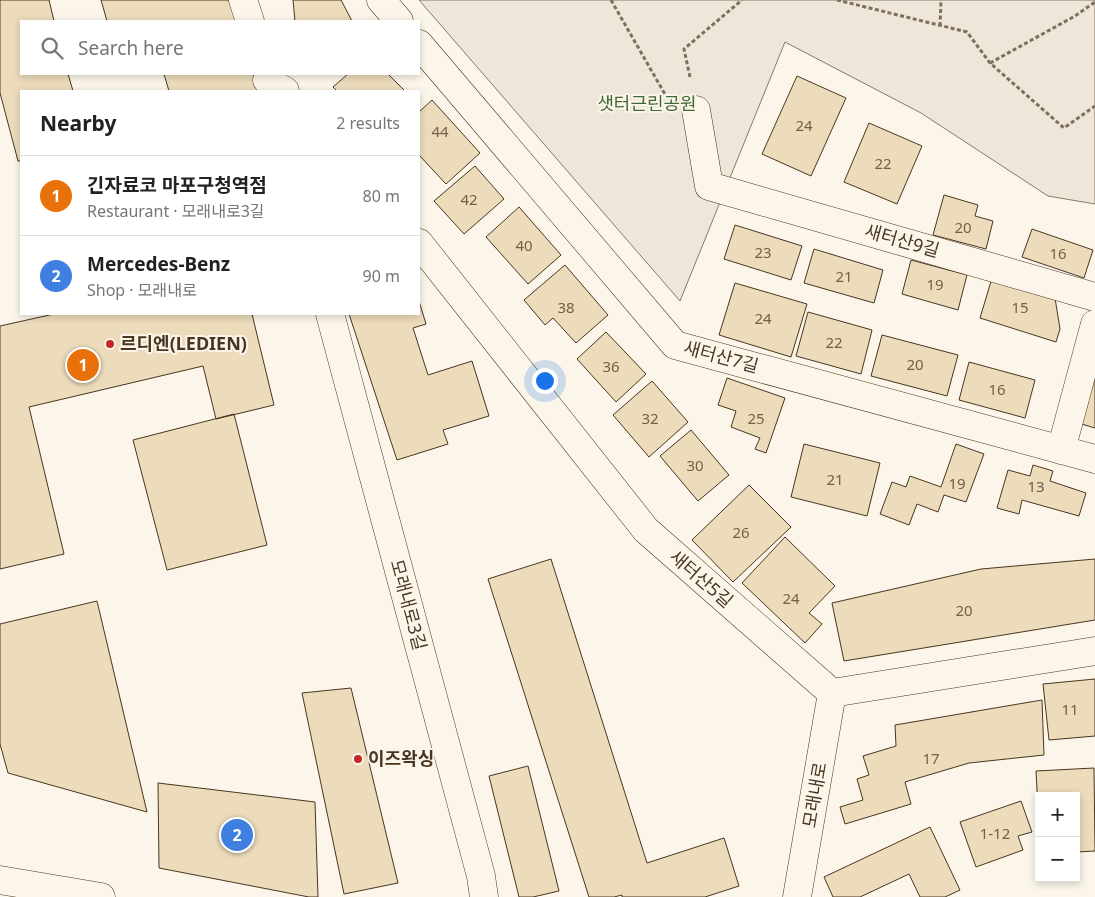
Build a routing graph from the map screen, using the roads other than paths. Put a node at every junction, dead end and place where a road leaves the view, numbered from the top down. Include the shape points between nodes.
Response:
1 (243, 0) edge
2 (381, 0) edge
3 (250, 20) edge
4 (398, 20) edge
5 (420, 45) edge
6 (696, 110) road end
7 (420, 244) edge
8 (1095, 297) edge
9 (330, 315) edge
10 (1095, 324) edge
11 (1061, 450) junction
12 (1095, 459) edge
13 (1095, 651) edge
14 (832, 693) junction
15 (0, 880) edge
16 (101, 897) edge
17 (484, 897) edge
18 (798, 897) edge

1 - 3 street
2 - 4 street
5 - 11 street, 새터산7길 via 675,345
6 - 8 street, 새터산9길 via 709,186
7 - 14 street, 새터산5길 via 646,530
9 - 17 street, 모래내로3길
10 - 11 street
11 - 12 street, 새터산7길
13 - 14 street
14 - 18 street, 모래내로
15 - 16 street

